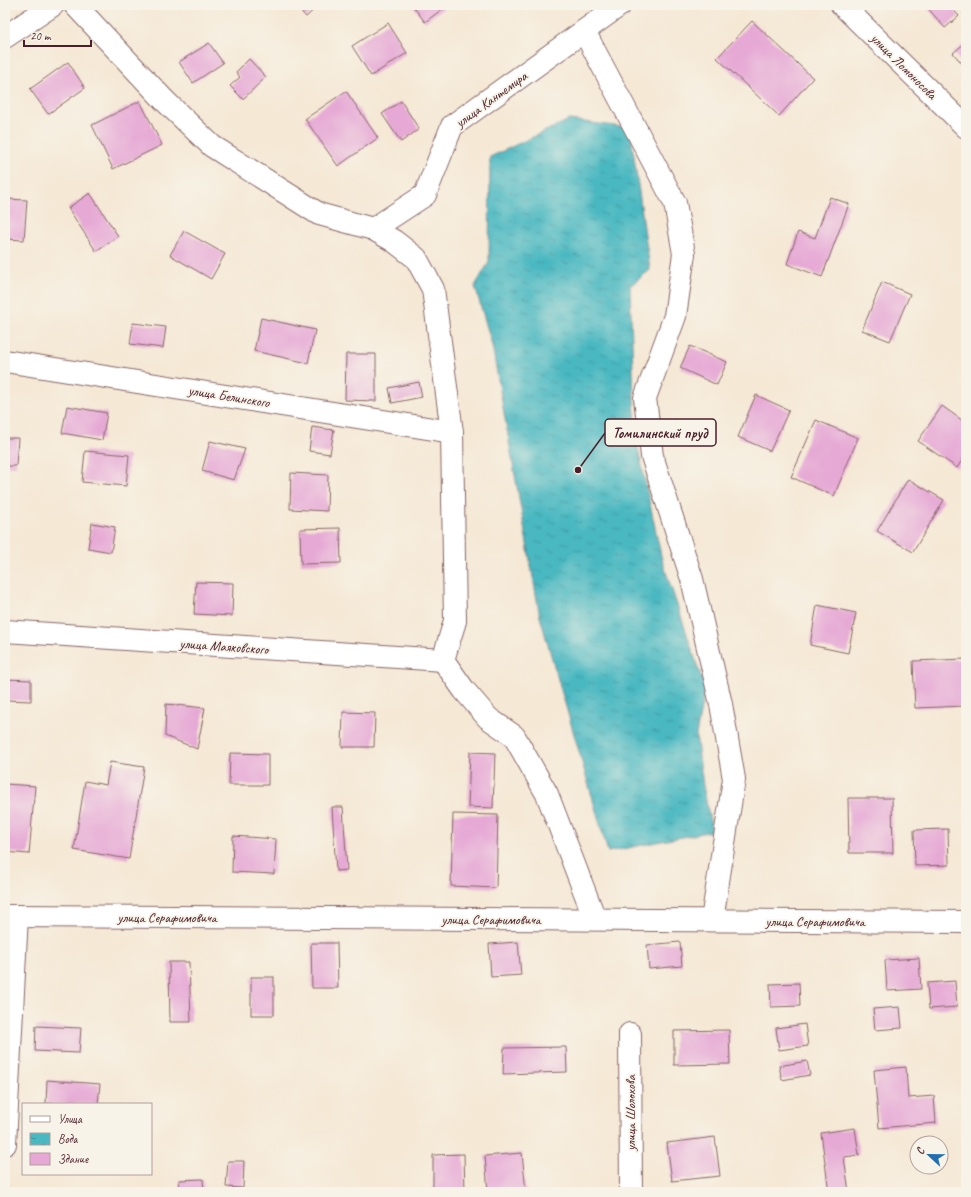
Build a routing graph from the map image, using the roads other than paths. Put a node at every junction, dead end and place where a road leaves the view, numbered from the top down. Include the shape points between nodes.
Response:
1 (53, 5) edge
2 (75, 5) edge
3 (620, 5) edge
4 (842, 5) edge
5 (584, 31) junction
6 (5, 37) edge
7 (966, 128) edge
8 (373, 229) junction
9 (5, 361) edge
10 (452, 432) junction
11 (5, 632) edge
12 (443, 660) junction
13 (11, 916) edge
14 (595, 919) junction
15 (712, 920) junction
16 (966, 922) edge
17 (630, 1034) dead end
18 (5, 1144) edge
19 (631, 1192) edge

1 - 6 street
2 - 8 street via 165,101 212,146 319,214
3 - 5 street, улица Кантемира
4 - 7 street, улица Ломоносова
5 - 8 street, улица Кантемира via 452,126 425,194
5 - 15 street via 676,203 684,254 674,316 644,398 652,456 692,579 722,704 734,779
8 - 10 street via 416,258 434,289
9 - 10 street, улица Белинского
10 - 12 street via 455,621
11 - 12 street, улица Маяковского
12 - 14 street via 488,718 514,736 547,794
13 - 14 street, улица Серафимовича
13 - 18 street, улица Серафимовича
14 - 15 street, улица Серафимовича
15 - 16 street, улица Серафимовича
17 - 19 street, улица Шолохова

